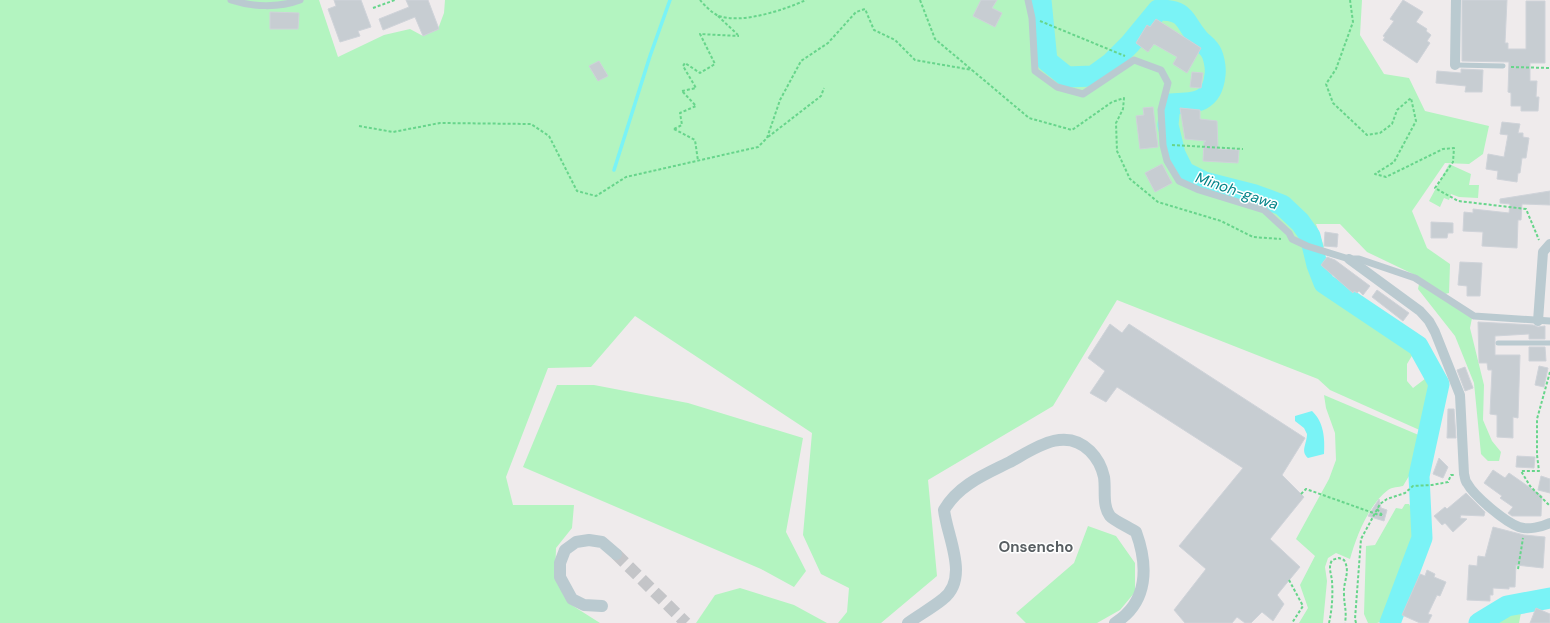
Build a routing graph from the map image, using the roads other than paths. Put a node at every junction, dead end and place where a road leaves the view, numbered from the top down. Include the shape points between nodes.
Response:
1 (231, 0) edge
2 (300, 0) edge
3 (1028, 0) edge
4 (1456, 0) edge
5 (1455, 65) joint
6 (1503, 66) road end
7 (1547, 248) edge
8 (1349, 259) junction
9 (1538, 321) junction
10 (1550, 321) edge
11 (1498, 343) dead end
12 (1550, 343) edge
13 (1550, 523) edge
14 (616, 554) tunnel mouth
15 (602, 606) dead end
16 (908, 623) edge
17 (1115, 623) edge

1 - 2 street via 264,4 269,7
3 - 8 street via 1032,18 1035,71 1057,87 1083,94 1134,60 1161,70 1168,83 1161,110 1163,145 1167,161 1179,180 1199,190 1264,210 1289,233 1292,239
4 - 5 street
5 - 6 lane
7 - 9 street
8 - 9 street via 1359,259 1415,278 1474,316
8 - 13 street via 1420,311 1435,332 1460,395 1464,474 1467,483 1485,502 1520,527 1536,527
9 - 10 street
11 - 12 lane
14 - 15 street via 602,542 576,542 565,550 560,563 560,577 572,599 584,605
16 - 17 street via 945,598 954,586 957,570 944,510 950,500 969,484 1057,439 1070,439 1084,445 1096,457 1104,476 1106,506 1111,517 1136,532 1142,550 1144,571 1141,593 1132,608

